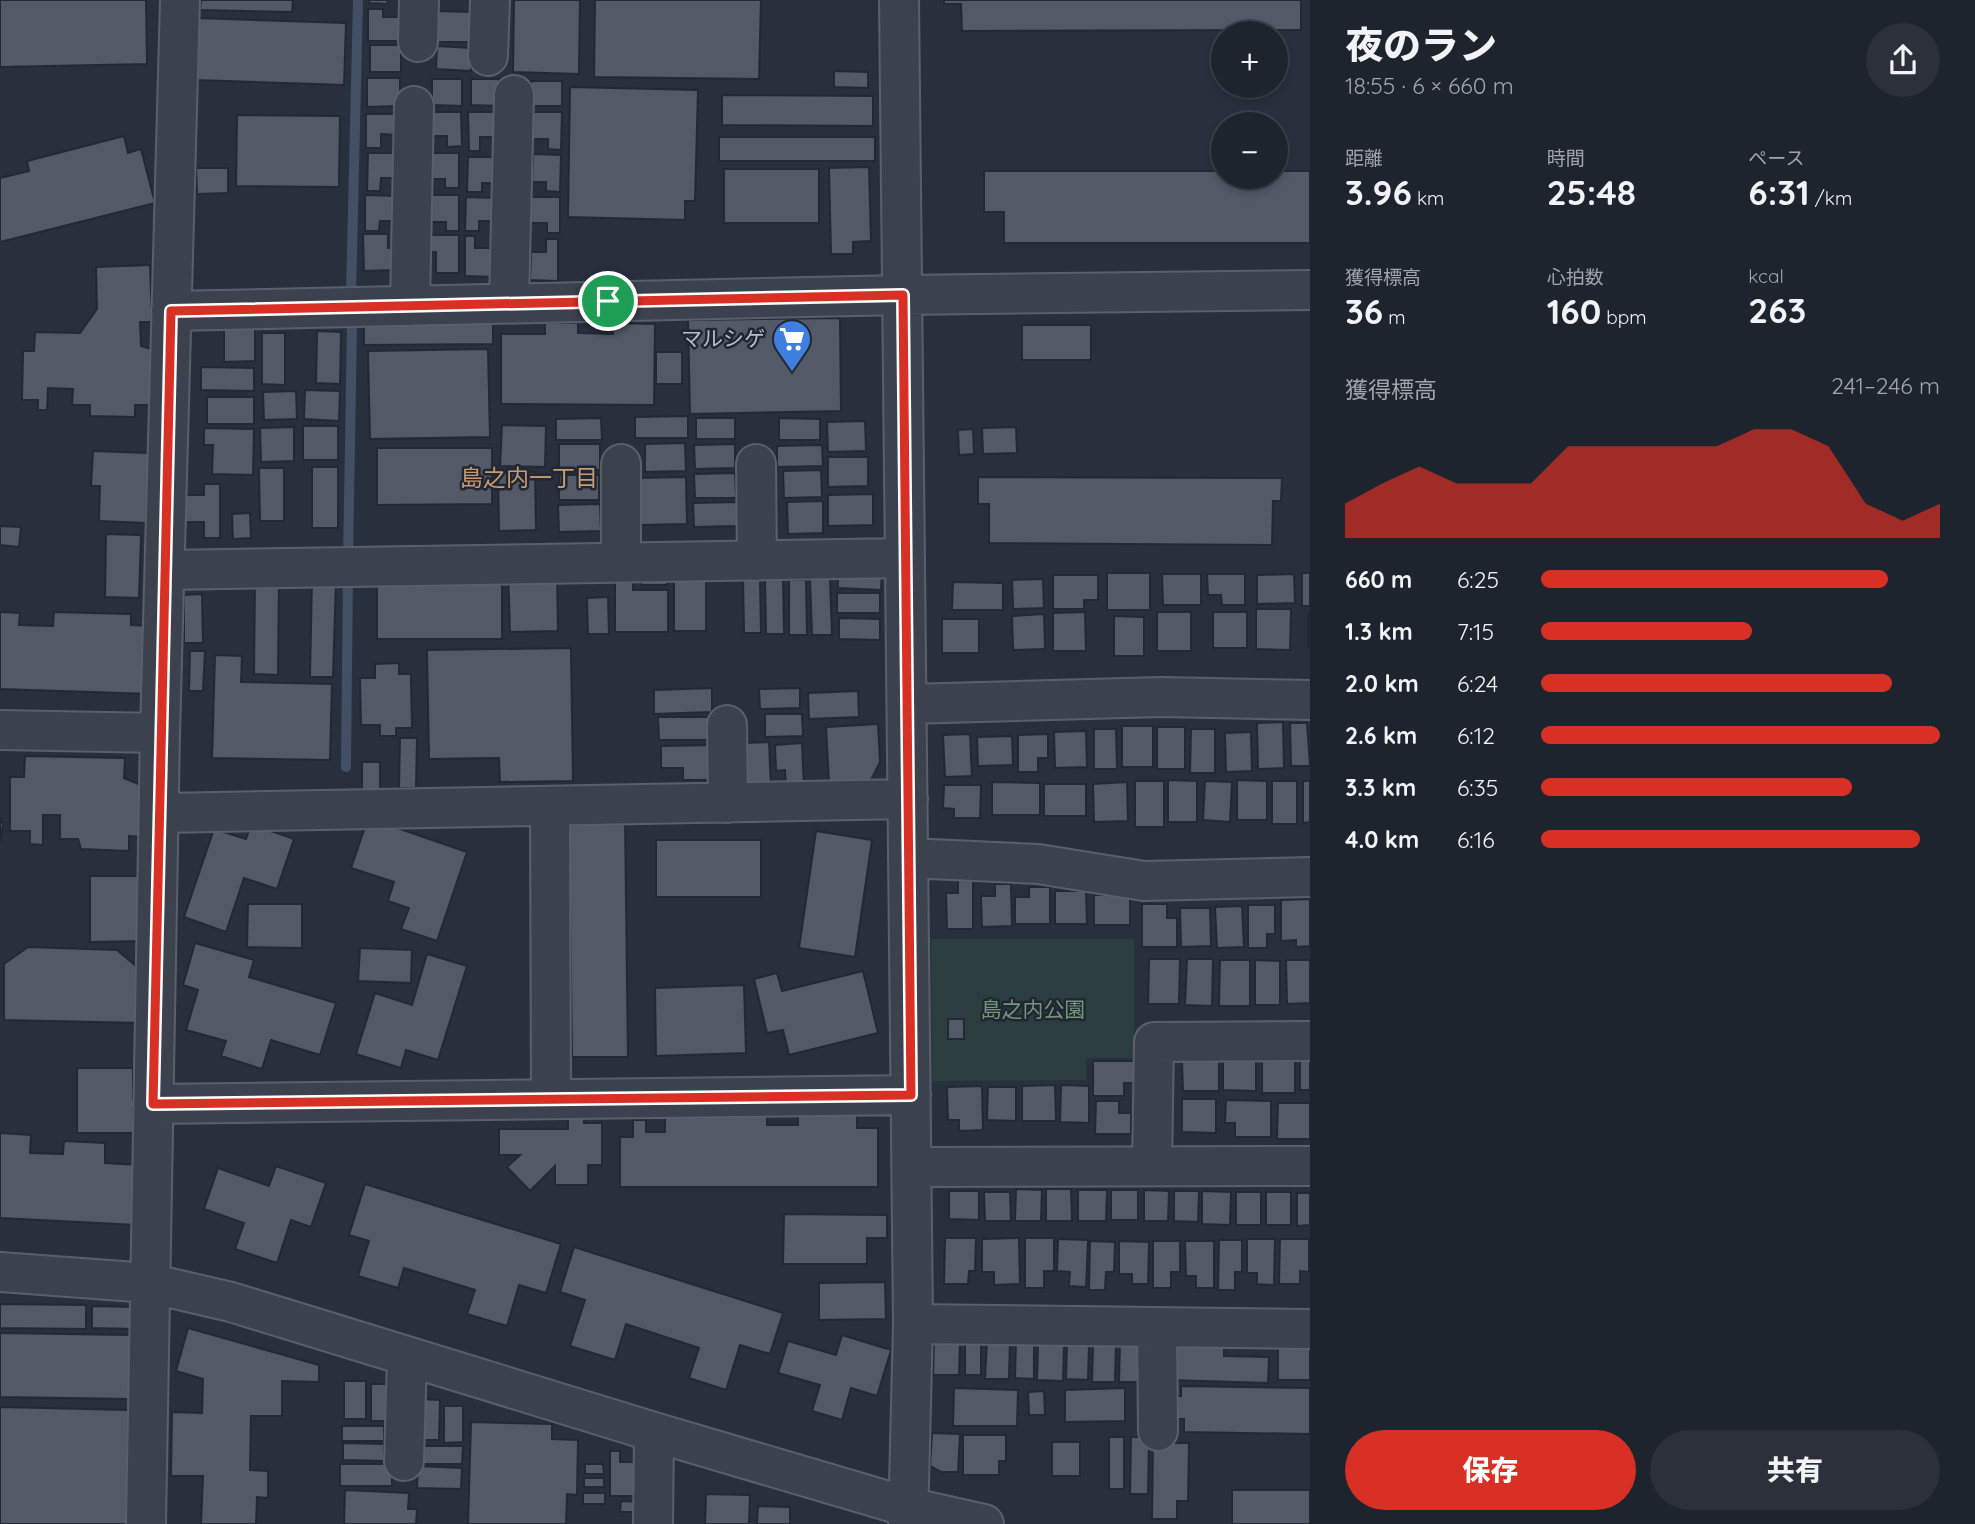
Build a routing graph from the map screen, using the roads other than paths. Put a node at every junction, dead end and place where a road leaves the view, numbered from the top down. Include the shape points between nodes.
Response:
1 (180, 0) edge
2 (419, 0) edge
3 (490, 0) edge
4 (899, 0) edge
5 (418, 42) dead end
6 (488, 56) dead end
7 (514, 95) dead end
8 (414, 106) dead end
9 (1310, 290) edge
10 (903, 295) junction
11 (509, 303) junction
12 (410, 306) junction
13 (171, 311) junction
14 (621, 464) dead end
15 (756, 464) dead end
16 (905, 558) junction
17 (757, 561) junction
18 (621, 563) junction
19 (165, 570) junction
20 (1310, 700) edge
21 (907, 705) junction
22 (727, 725) dead end
23 (0, 730) edge
24 (160, 733) junction
25 (908, 799) junction
26 (728, 803) junction
27 (550, 806) junction
28 (160, 813) junction
29 (908, 858) junction
30 (1310, 877) edge
31 (1310, 1041) edge
32 (911, 1095) junction
33 (551, 1099) junction
34 (153, 1104) junction
35 (1152, 1166) junction
36 (1310, 1166) edge
37 (912, 1167) junction
38 (0, 1272) edge
39 (149, 1283) junction
40 (913, 1324) junction
41 (1157, 1327) junction
42 (1310, 1329) edge
43 (407, 1356) junction
44 (1158, 1431) dead end
45 (654, 1432) junction
46 (404, 1461) dead end
47 (908, 1515) edge
48 (146, 1524) edge
49 (653, 1524) edge
50 (984, 1524) edge

1 - 13 street
2 - 5 street
3 - 6 street
4 - 10 street
7 - 11 street
8 - 12 street
9 - 10 street
10 - 11 street
10 - 16 street
11 - 12 street
12 - 13 street
13 - 19 street
14 - 18 street
15 - 17 street
16 - 17 street
16 - 21 street
17 - 18 street
18 - 19 street
19 - 24 street
20 - 21 street via 1161,697
21 - 25 street
22 - 26 street
23 - 24 street
24 - 28 street
25 - 26 street
25 - 29 street
26 - 27 street
27 - 28 street
27 - 33 street
28 - 34 street
29 - 30 street via 1038,864 1144,881
29 - 32 street
31 - 35 street via 1154,1042
32 - 33 street
32 - 37 street
33 - 34 street
34 - 39 street
35 - 36 street
35 - 37 street
37 - 40 street
38 - 39 street
39 - 43 street via 231,1302
39 - 48 street
40 - 41 street
40 - 47 street
41 - 42 street
41 - 44 street
43 - 45 street
43 - 46 street
45 - 47 street
45 - 49 street
47 - 50 street

